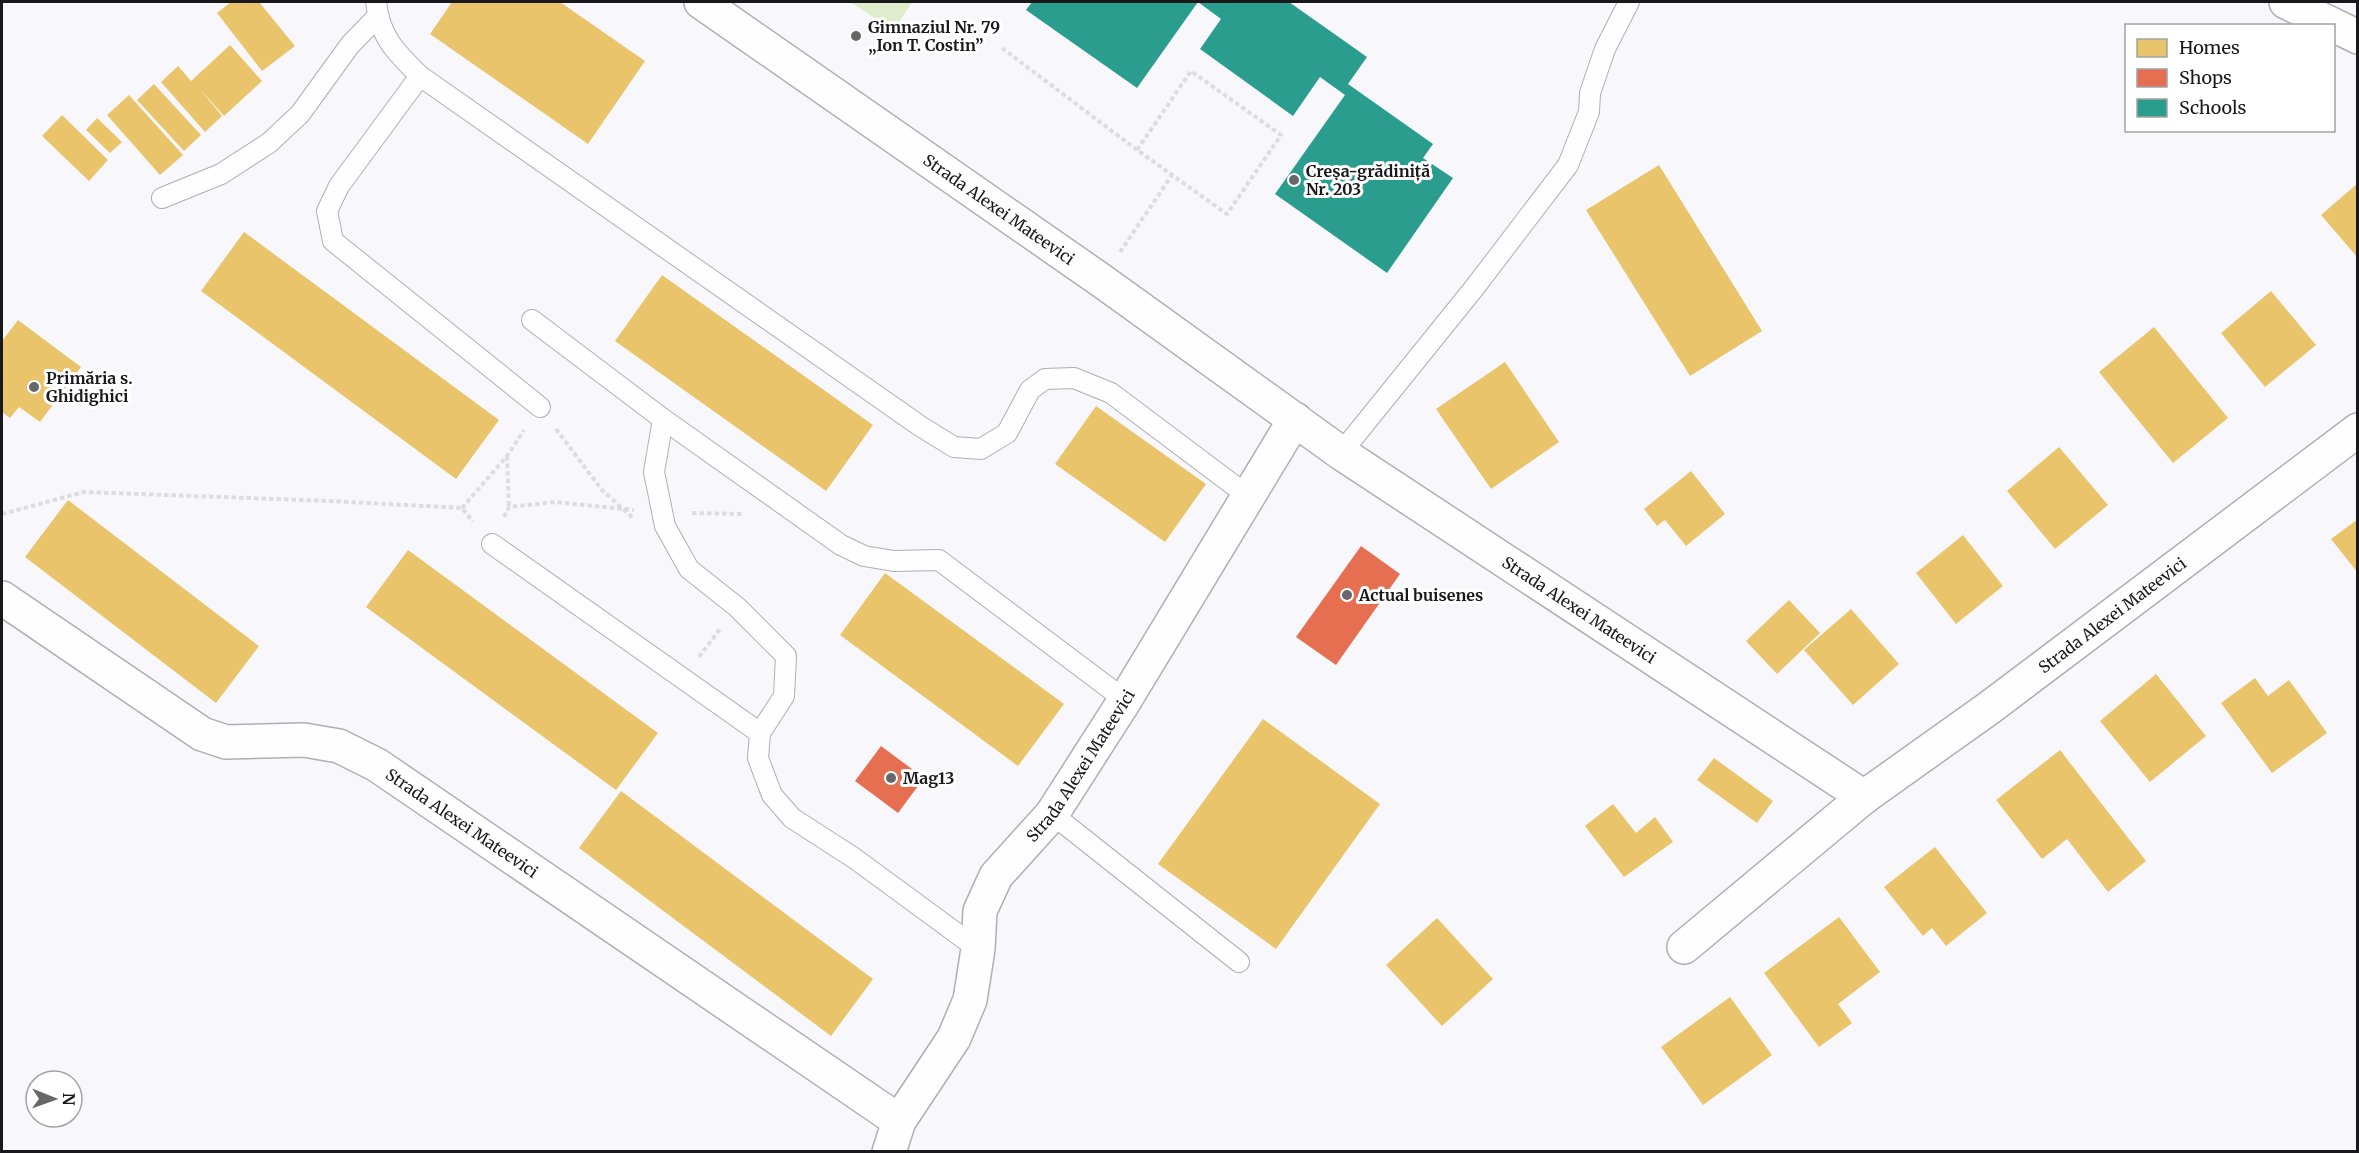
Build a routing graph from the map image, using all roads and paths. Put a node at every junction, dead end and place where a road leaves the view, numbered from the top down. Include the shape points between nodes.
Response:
1 (701, 2) edge
2 (1629, 2) edge
3 (2291, 2) edge
4 (377, 9) edge
5 (2333, 24) edge
6 (2335, 25) edge
7 (2358, 37) edge
8 (1002, 48) dead end
9 (420, 76) junction
10 (1137, 150) junction
11 (1172, 175) junction
12 (162, 198) dead end
13 (1102, 281) junction
14 (532, 320) dead end
15 (540, 407) junction
16 (663, 419) junction
17 (1295, 419) junction
18 (2358, 430) edge
19 (1341, 453) junction
20 (507, 456) junction
21 (1248, 496) junction
22 (509, 507) dead end
23 (462, 508) junction
24 (2, 514) edge
25 (639, 524) dead end
26 (492, 544) joint
27 (2, 598) edge
28 (737, 607) junction
29 (683, 678) junction
30 (1125, 700) junction
31 (760, 733) junction
32 (1864, 797) junction
33 (1052, 814) junction
34 (1684, 947) dead end
35 (978, 949) junction
36 (1239, 962) dead end
37 (899, 1121) junction
38 (889, 1152) edge

1 - 13 street, Strada Alexei Mateevici
2 - 19 lane via 1605,49 1590,93 1589,112 1568,165
3 - 5 street
4 - 9 lane via 390,45
4 - 12 lane via 300,114 269,143 221,174
6 - 7 street
8 - 10 path
9 - 15 lane via 339,186 327,211 333,241
9 - 21 lane via 954,447 981,449 1007,433 1030,390 1045,379 1074,378 1111,393
10 - 11 path
10 - 11 path via 1191,71 1281,135 1227,214
11 - 13 path
13 - 17 street, Strada Alexei Mateevici
14 - 16 lane
15 - 20 path
15 - 25 path via 602,490
16 - 28 lane via 654,472 664,526 689,569
16 - 30 lane via 841,545 864,556 894,561 939,560
17 - 19 street, Strada Alexei Mateevici
17 - 21 street, Strada Alexei Mateevici
18 - 32 street, Strada Alexei Mateevici via 1989,708
19 - 32 street, Strada Alexei Mateevici
20 - 22 path
20 - 23 path
21 - 30 street, Strada Alexei Mateevici
23 - 24 path via 84,492
23 - 26 path
26 - 29 lane
27 - 37 street, Strada Alexei Mateevici via 202,734 226,742 304,740 339,746 377,765
28 - 29 path
28 - 31 lane via 786,656 784,696
29 - 31 lane
30 - 33 street, Strada Alexei Mateevici
31 - 35 lane via 758,758 772,795 792,818
32 - 34 street, Strada Alexei Mateevici
33 - 35 street, Strada Alexei Mateevici via 996,876 980,911
33 - 36 lane
35 - 37 street, Strada Alexei Mateevici via 970,1000 954,1038
37 - 38 street, Strada Alexei Mateevici

